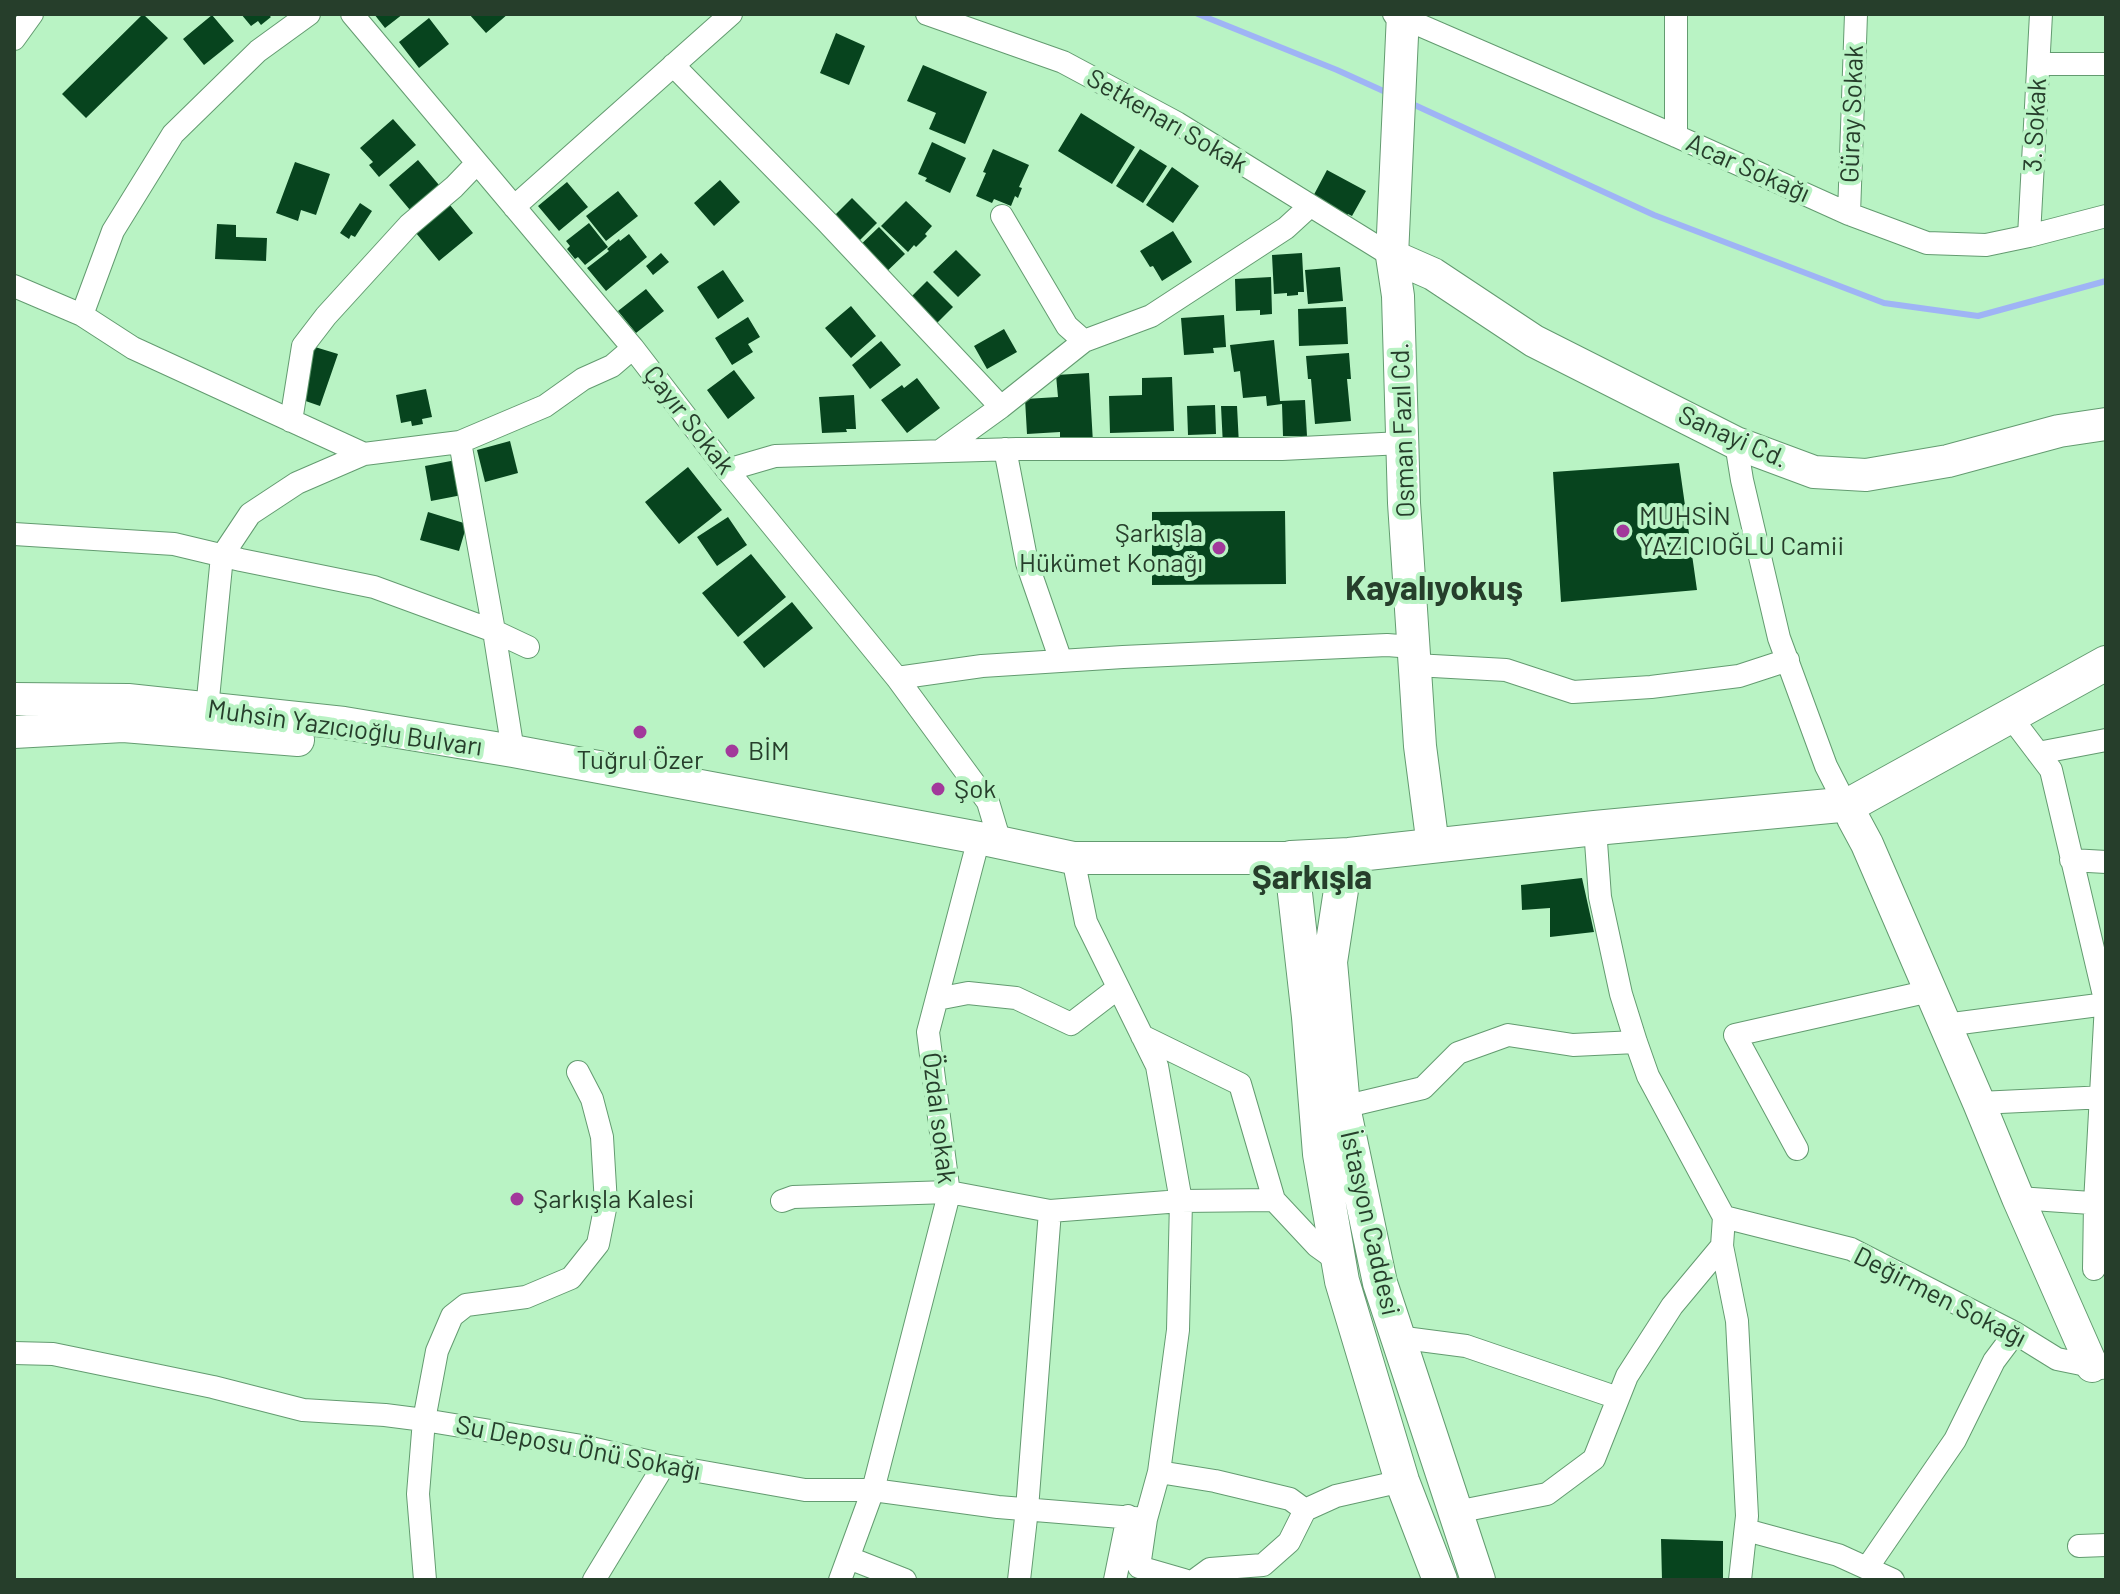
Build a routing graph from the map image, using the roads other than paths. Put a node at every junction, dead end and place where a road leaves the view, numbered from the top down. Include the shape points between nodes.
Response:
1 (32, 14) edge
2 (309, 14) edge
3 (352, 14) edge
4 (731, 14) edge
5 (927, 14) edge
6 (1676, 14) edge
7 (1856, 14) edge
8 (2041, 14) edge
9 (1400, 20) edge
10 (14, 39) edge
11 (2039, 64) junction
12 (2106, 64) edge
13 (673, 65) junction
14 (1676, 136) junction
15 (477, 163) junction
16 (1310, 206) junction
17 (514, 207) junction
18 (1849, 214) junction
19 (1002, 216) dead end
20 (2106, 216) edge
21 (2029, 236) junction
22 (1392, 256) junction
23 (14, 286) edge
24 (82, 315) junction
25 (1084, 341) junction
26 (633, 348) junction
27 (1001, 407) junction
28 (291, 421) junction
29 (2106, 424) edge
30 (460, 442) junction
31 (1402, 443) junction
32 (1736, 443) junction
33 (1005, 449) junction
34 (940, 451) junction
35 (364, 454) junction
36 (727, 470) junction
37 (14, 534) edge
38 (222, 556) junction
39 (494, 631) junction
40 (528, 647) dead end
41 (1414, 656) junction
42 (1788, 660) junction
43 (1061, 661) junction
44 (2106, 663) edge
45 (897, 678) junction
46 (14, 699) edge
47 (207, 709) junction
48 (2010, 716) junction
49 (14, 732) edge
50 (2106, 740) edge
51 (513, 751) junction
52 (2038, 753) junction
53 (1849, 811) junction
54 (1595, 828) junction
55 (990, 840) junction
56 (1433, 846) junction
57 (1349, 855) junction
58 (1073, 858) junction
59 (1291, 858) junction
60 (2071, 860) junction
61 (2106, 862) edge
62 (1118, 988) junction
63 (1930, 991) junction
64 (937, 999) junction
65 (2106, 1004) edge
66 (1945, 1025) junction
67 (1142, 1036) junction
68 (1636, 1042) junction
69 (578, 1072) dead end
70 (2103, 1097) edge
71 (1979, 1103) junction
72 (1343, 1107) junction
73 (1797, 1149) dead end
74 (949, 1192) junction
75 (2018, 1198) junction
76 (1274, 1200) junction
77 (782, 1201) dead end
78 (1181, 1201) junction
79 (2101, 1203) edge
80 (1050, 1211) junction
81 (1724, 1217) junction
82 (1722, 1246) junction
83 (1338, 1261) junction
84 (2094, 1269) dead end
85 (2015, 1333) junction
86 (1397, 1337) junction
87 (14, 1353) edge
88 (2101, 1373) edge
89 (1618, 1398) junction
90 (424, 1420) junction
91 (664, 1465) junction
92 (1159, 1472) junction
93 (1402, 1481) junction
94 (873, 1490) junction
95 (1027, 1509) junction
96 (1305, 1510) junction
97 (1456, 1512) junction
98 (1137, 1518) junction
99 (1746, 1530) junction
100 (2106, 1545) edge
101 (2079, 1546) dead end
102 (849, 1558) junction
103 (1867, 1568) junction
104 (425, 1580) edge
105 (594, 1580) edge
106 (840, 1580) edge
107 (905, 1580) edge
108 (1019, 1580) edge
109 (1115, 1580) edge
110 (1184, 1580) edge
111 (1195, 1580) edge
112 (1440, 1580) edge
113 (1478, 1580) edge
114 (1740, 1580) edge
115 (1893, 1580) edge

1 - 10 street
2 - 24 street via 258,51 173,134 113,231
3 - 15 street, Çayır Sokak
4 - 13 street
5 - 16 street, Setkenarı Sokak via 1063,62 1177,123
6 - 14 street
7 - 18 street, Güray Sokak
8 - 11 street, 3. Sokak
9 - 14 street, Acar Sokağı
9 - 22 street, Osman Fazıl Cd.
11 - 12 street
11 - 21 street, 3. Sokak
13 - 17 street
13 - 27 street
14 - 18 street, Acar Sokağı
15 - 17 street, Çayır Sokak
15 - 28 street via 409,225 303,346
16 - 22 street, Setkenarı Sokak
16 - 25 street via 1286,228 1151,316
17 - 26 street, Çayır Sokak
18 - 21 street, Acar Sokağı via 1927,243 1986,245
19 - 25 street via 1067,326
20 - 21 street, Acar Sokağı
22 - 31 street, Osman Fazıl Cd.
22 - 32 street, Sanayi Cd. via 1433,274 1534,341
23 - 24 street
24 - 28 street via 133,348
25 - 27 street
26 - 30 street via 545,406
26 - 36 street, Çayır Sokak
27 - 34 street
28 - 35 street
29 - 32 street, Sanayi Cd. via 1866,475 1814,472
30 - 35 street
30 - 39 street
31 - 33 street via 1282,449
31 - 41 street, Osman Fazıl Cd.
32 - 42 street
33 - 34 street
33 - 43 street via 1027,563
34 - 36 street via 775,456
35 - 38 street via 297,483 250,514
36 - 45 street, Çayır Sokak
37 - 38 street via 174,544
38 - 39 street via 374,587
38 - 47 street
39 - 40 street
39 - 51 street
41 - 42 street via 1506,670 1573,692 1739,676
41 - 43 street via 1387,645
41 - 56 street, Osman Fazıl Cd.
42 - 53 street via 1826,766
43 - 45 street
44 - 48 main road
45 - 55 street, Çayır Sokak via 988,802
46 - 47 street, Muhsin Yazıcıoğlu Bulvarı via 128,700
47 - 51 street, Muhsin Yazıcıoğlu Bulvarı via 344,723
48 - 52 street
48 - 53 main road via 1851,804
49 - 51 street, Muhsin Yazıcıoğlu Bulvarı via 123,726 371,746
50 - 52 street
51 - 55 street
52 - 60 street via 2051,770
53 - 54 main road
53 - 63 street
54 - 56 main road
54 - 68 street via 1600,897
55 - 58 street
55 - 64 street, Özdal sokak
56 - 57 main road
57 - 59 main road
57 - 72 main road, İstasyon Caddesi via 1330,962
58 - 59 street
58 - 62 street via 1086,922
59 - 83 main road, İstasyon Caddesi via 1320,1154
60 - 61 street
60 - 65 street
62 - 64 street via 1071,1024 1016,998 968,993
62 - 67 street
63 - 66 street
63 - 73 street via 1735,1035
64 - 74 street, Özdal sokak via 928,1032
65 - 66 street
65 - 70 street
66 - 71 street
67 - 76 street via 1240,1084
67 - 78 street via 1157,1066
68 - 72 street via 1573,1045 1508,1035 1458,1053 1423,1088
68 - 81 street via 1648,1076
69 - 90 street via 602,1137 606,1204 598,1244 571,1278 526,1297 466,1305 452,1316 437,1351
70 - 71 street
70 - 79 street
71 - 75 street
72 - 86 main road, İstasyon Caddesi via 1380,1283
74 - 77 street
74 - 80 street
74 - 94 street, Özdal sokak
75 - 79 street
75 - 88 street
76 - 78 street
76 - 83 street
78 - 80 street
78 - 92 street via 1178,1330
79 - 84 street
80 - 95 street
81 - 82 street
81 - 85 street, Değirmen Sokağı via 1851,1249
82 - 89 street via 1672,1306
82 - 99 street via 1737,1321
83 - 93 main road, İstasyon Caddesi
85 - 88 street, Değirmen Sokağı via 2057,1359
85 - 103 street via 1994,1361 1955,1440
86 - 89 street via 1466,1346
86 - 97 main road, İstasyon Caddesi
87 - 90 street, Su Deposu Önü Sokağı via 53,1354 303,1410
89 - 97 street via 1594,1459 1547,1494
90 - 91 street, Su Deposu Önü Sokağı
90 - 104 street via 418,1494
91 - 94 street, Su Deposu Önü Sokağı via 805,1490
91 - 105 street
92 - 96 street via 1290,1499
92 - 98 street
93 - 96 street via 1336,1496
93 - 112 main road, İstasyon Caddesi
94 - 95 street, Su Deposu Önü Sokağı
94 - 102 street, Özdal sokak
95 - 98 street, Su Deposu Önü Sokağı
95 - 108 street
96 - 111 street via 1289,1542 1263,1565 1210,1569
97 - 113 main road, İstasyon Caddesi
98 - 109 street
98 - 110 street via 1139,1567
99 - 103 street
99 - 114 street
100 - 101 street
102 - 106 street, Özdal sokak
102 - 107 street
103 - 115 street

